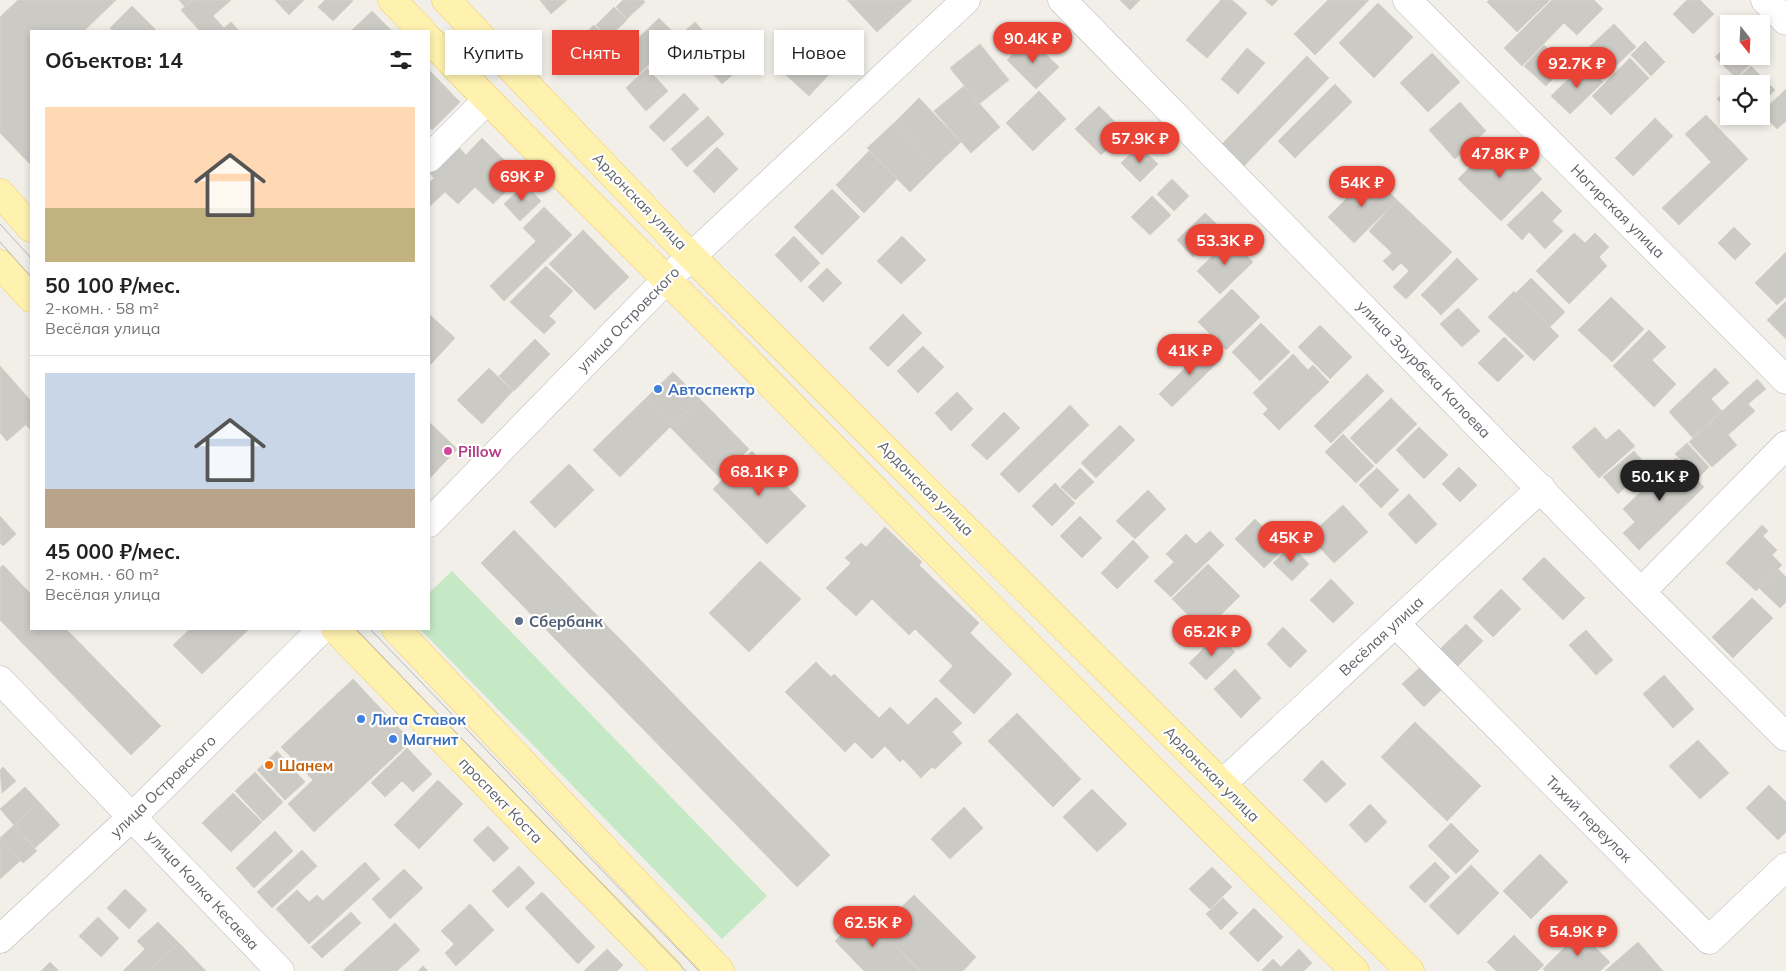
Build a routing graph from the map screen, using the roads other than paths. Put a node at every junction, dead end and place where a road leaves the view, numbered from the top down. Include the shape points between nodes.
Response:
1 (392, 0) edge
2 (446, 0) edge
3 (966, 0) edge
4 (1062, 0) edge
5 (1407, 0) edge
6 (1765, 0) edge
7 (1786, 21) edge
8 (421, 30) edge
9 (430, 40) edge
10 (487, 100) junction
11 (430, 157) edge
12 (0, 194) edge
13 (30, 227) edge
14 (692, 255) junction
15 (0, 264) edge
16 (666, 280) junction
17 (30, 297) edge
18 (1786, 380) edge
19 (1786, 445) edge
20 (1541, 488) junction
21 (430, 522) edge
22 (1641, 592) junction
23 (1395, 623) junction
24 (321, 630) edge
25 (336, 630) edge
26 (397, 630) edge
27 (0, 680) edge
28 (1786, 737) edge
29 (1222, 784) junction
30 (133, 816) junction
31 (1786, 867) edge
32 (0, 939) edge
33 (280, 971) edge
34 (668, 971) edge
35 (720, 971) edge
36 (1355, 971) edge
37 (1410, 971) edge

1 - 8 main road
2 - 14 main road, Ардонская улица
3 - 14 street, улица Островского
4 - 20 street, улица Заурбека Калоева
5 - 18 street, Ногирская улица
6 - 7 street
9 - 10 main road
10 - 11 street
10 - 16 main road
12 - 13 main road
14 - 16 street, улица Островского
14 - 29 main road, Ардонская улица
15 - 17 main road
16 - 21 street, улица Островского
16 - 36 main road via 1192,812
19 - 22 street
20 - 22 street, улица Заурбека Калоева
20 - 23 street, Весёлая улица
22 - 28 street, улица Заурбека Калоева
23 - 29 street, Весёлая улица
23 - 31 street, Тихий переулок via 1709,940
24 - 30 street, улица Островского
25 - 34 main road, проспект Коста
26 - 35 main road
27 - 30 street, улица Колка Кесаева
29 - 37 main road, Ардонская улица
30 - 32 street, улица Островского
30 - 33 street, улица Колка Кесаева

